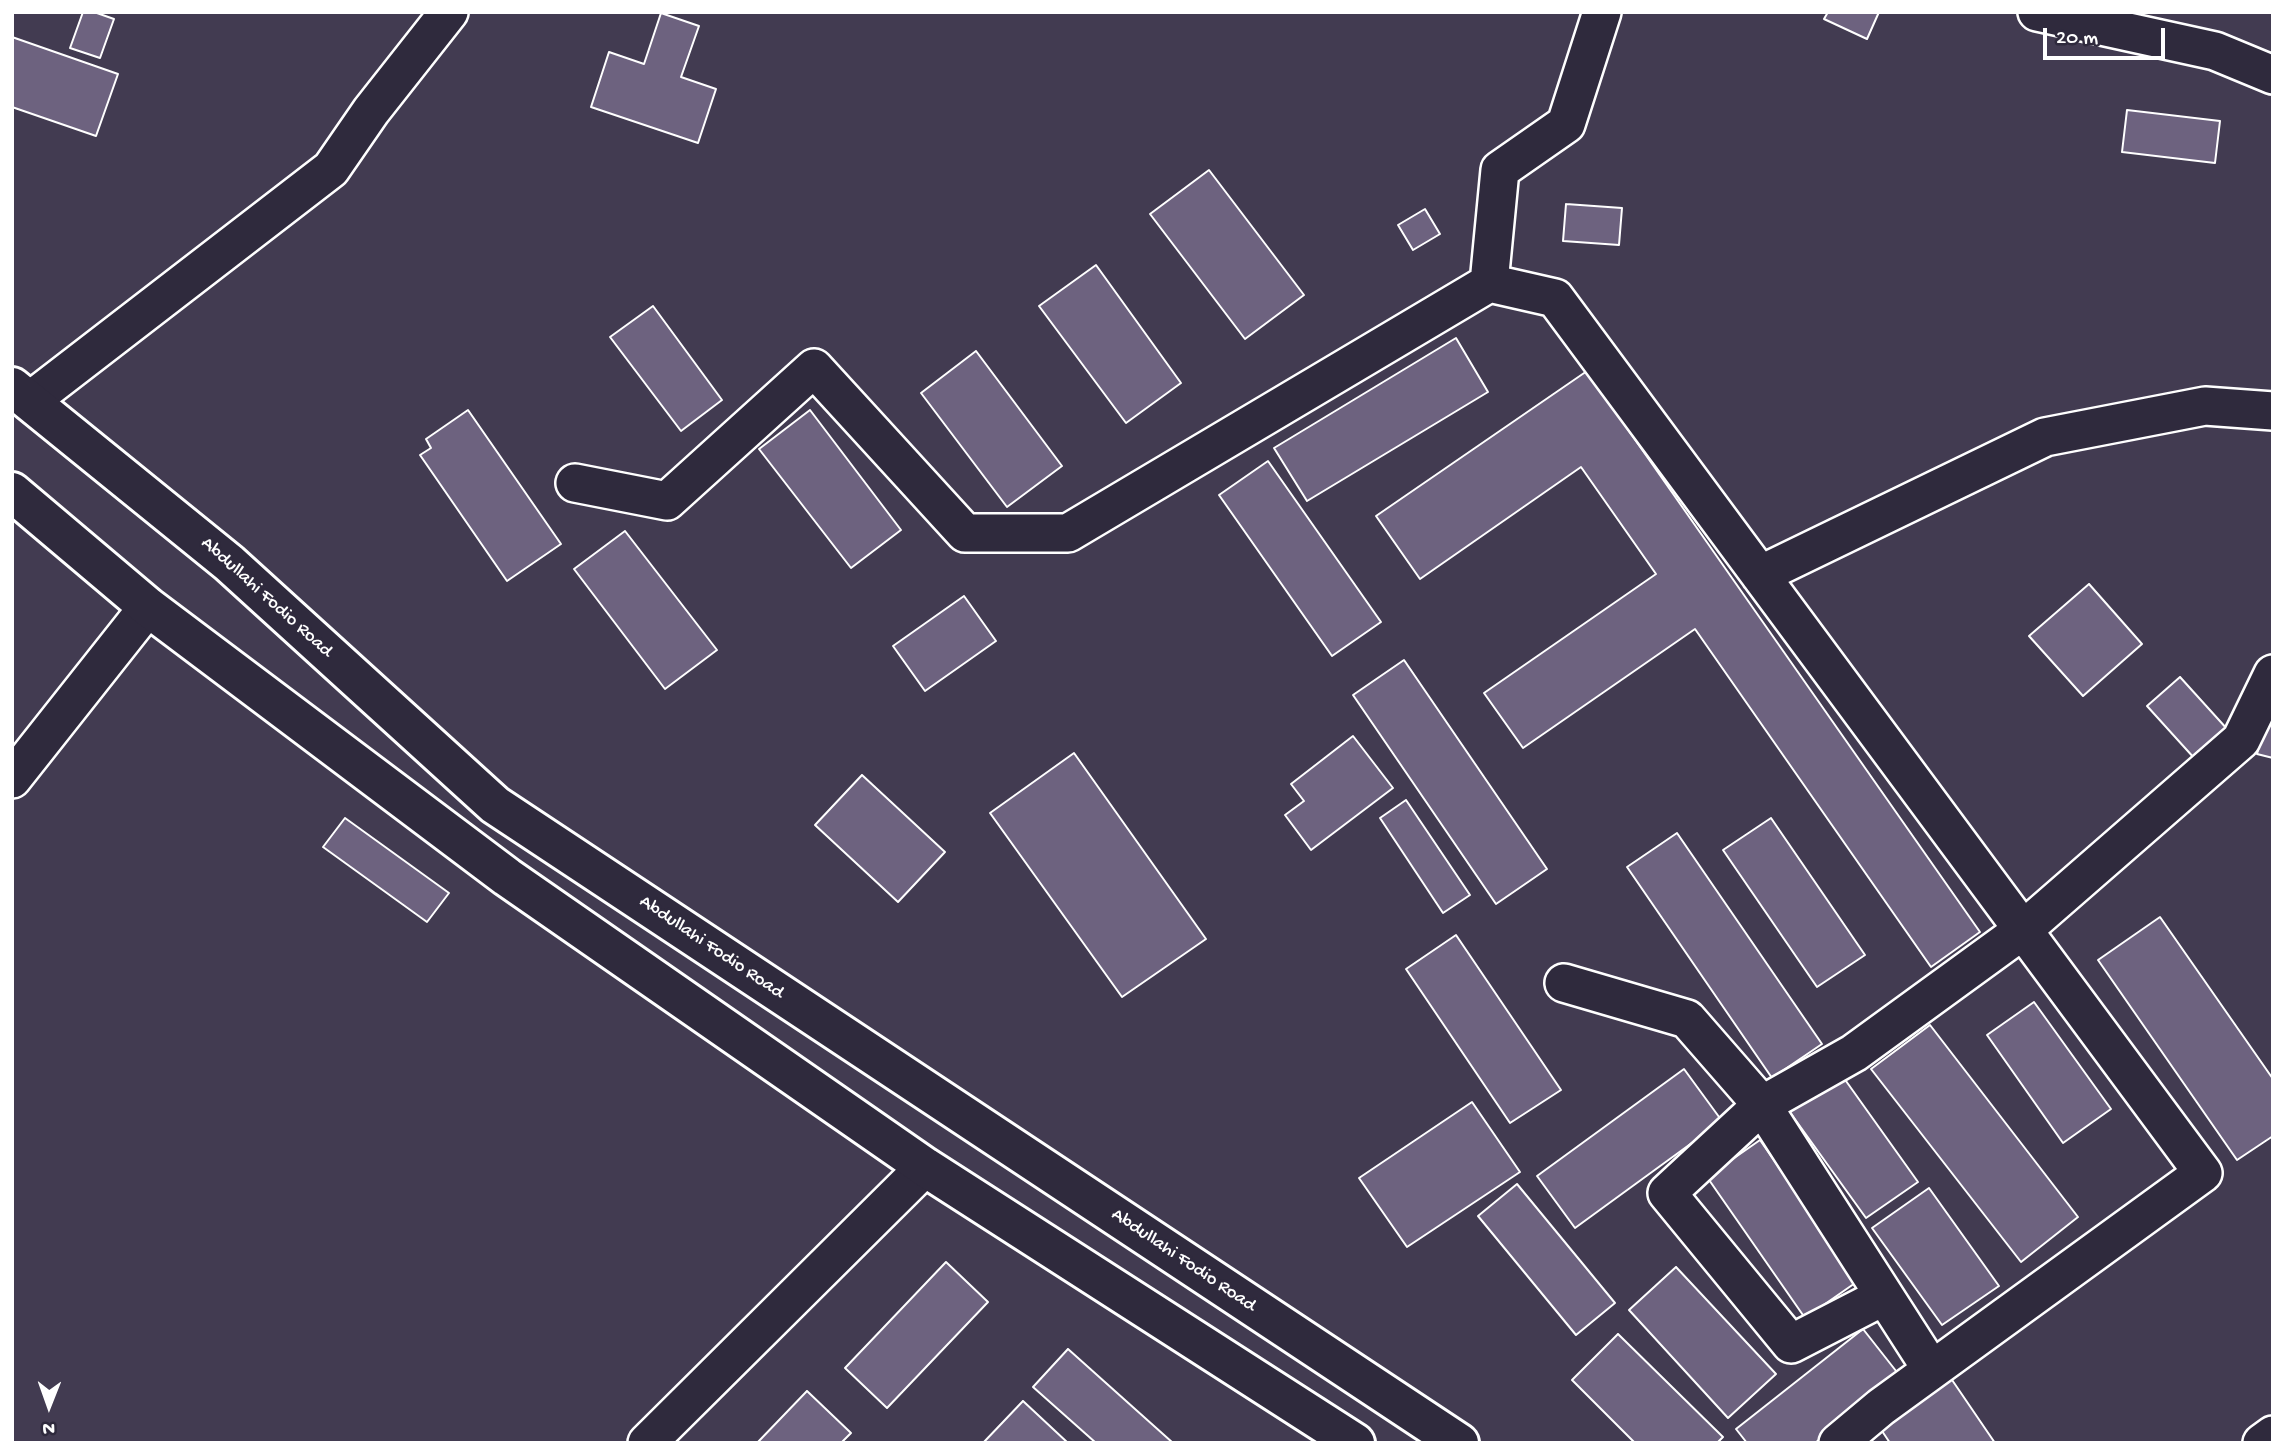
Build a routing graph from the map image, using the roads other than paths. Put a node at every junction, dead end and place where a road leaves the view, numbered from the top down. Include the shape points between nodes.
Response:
1 (449, 12) edge
2 (1602, 12) edge
3 (2037, 12) edge
4 (2273, 75) edge
5 (1489, 283) junction
6 (21, 394) edge
7 (2273, 411) edge
8 (575, 483) dead end
9 (12, 492) edge
10 (1760, 575) junction
11 (148, 607) junction
12 (2273, 674) edge
13 (12, 779) edge
14 (2023, 930) junction
15 (1564, 983) dead end
16 (1762, 1105) junction
17 (925, 1167) junction
18 (1884, 1296) junction
19 (1932, 1370) junction
20 (2273, 1435) edge
21 (647, 1443) edge
22 (1355, 1443) edge
23 (1459, 1443) edge
24 (1838, 1443) edge
25 (2262, 1443) edge

1 - 6 street via 331,169
2 - 5 street via 1566,124 1500,170
3 - 4 street via 2215,51
5 - 8 street via 1068,533 965,533 814,368 667,501
5 - 10 street via 1555,298
6 - 23 main road, Abdullahi Fodio Road via 229,563 495,805
7 - 10 street via 2206,406 2045,437
9 - 11 main road
10 - 14 street
11 - 13 street
11 - 17 main road via 508,877
12 - 14 street via 2241,740
14 - 16 street via 1854,1054
14 - 19 street via 2203,1173
15 - 16 street via 1688,1019
16 - 18 street
16 - 18 street via 1667,1193 1791,1344
17 - 21 street
17 - 22 main road
18 - 19 street
19 - 24 street
20 - 25 street

